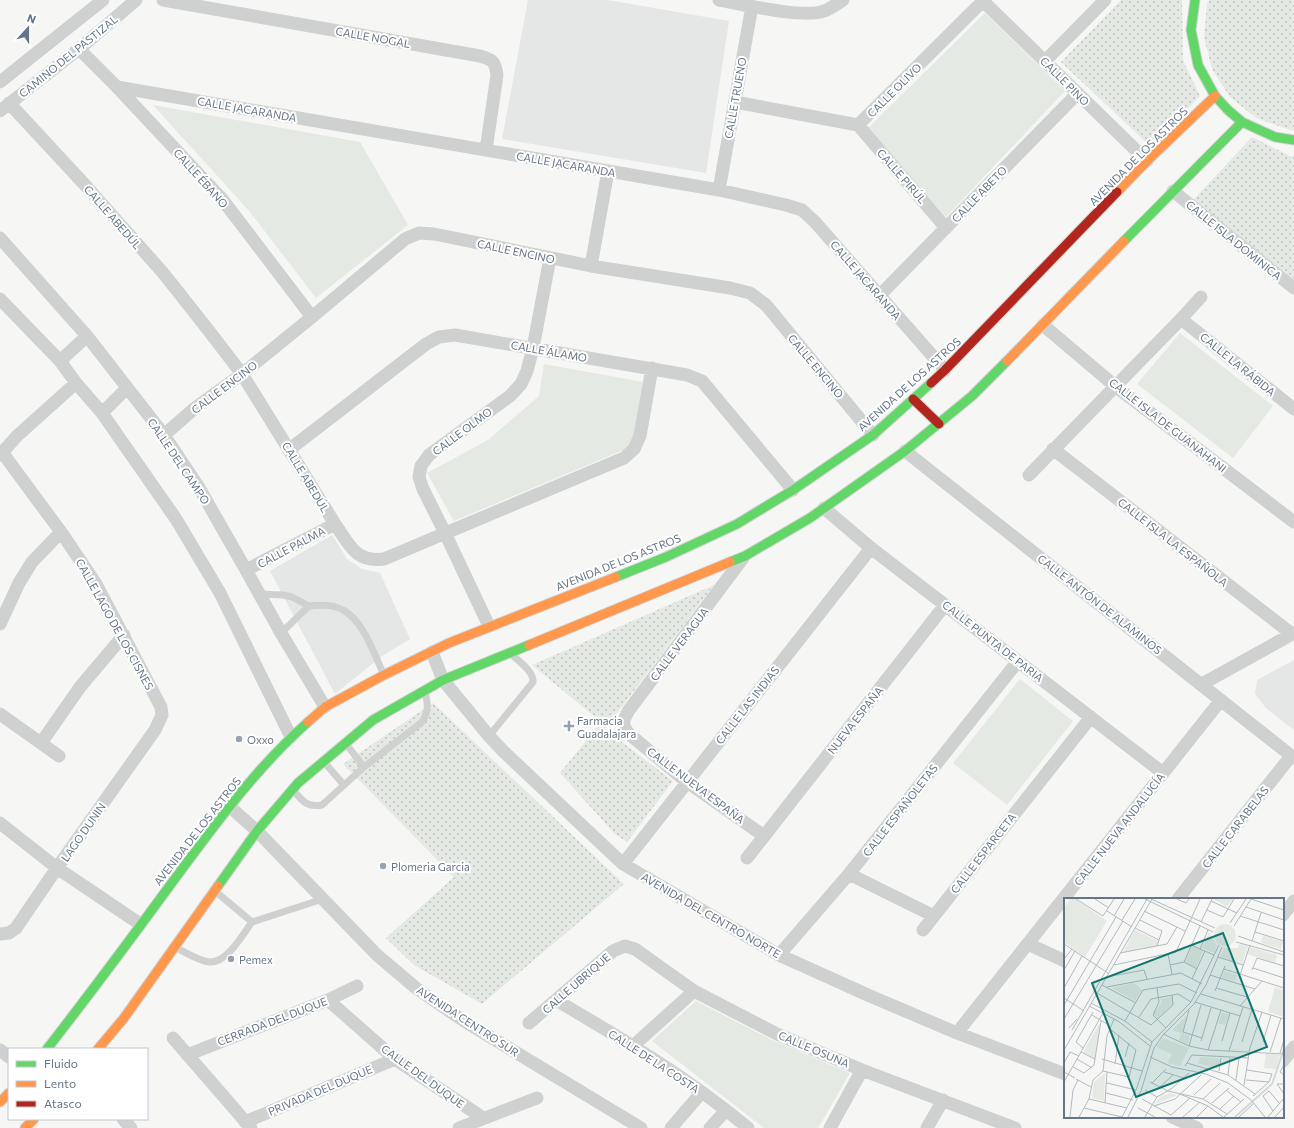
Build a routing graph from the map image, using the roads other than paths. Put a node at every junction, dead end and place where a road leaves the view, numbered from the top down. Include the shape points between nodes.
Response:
1 (103, 0) edge
2 (136, 0) edge
3 (163, 0) edge
4 (719, 0) edge
5 (843, 0) edge
6 (1105, 0) edge
7 (1195, 0) edge
8 (983, 1) edge
9 (752, 6) junction
10 (79, 49) junction
11 (1045, 61) junction
12 (0, 82) edge
13 (117, 87) junction
14 (1078, 94) junction
15 (1215, 96) junction
16 (735, 102) junction
17 (4, 107) edge
18 (1242, 122) junction
19 (858, 125) junction
20 (1294, 140) edge
21 (486, 150) junction
22 (1147, 161) junction
23 (608, 171) junction
24 (719, 190) junction
25 (1173, 191) junction
26 (946, 228) junction
27 (0, 238) edge
28 (550, 258) junction
29 (591, 266) junction
30 (1294, 288) edge
31 (880, 296) junction
32 (1201, 297) dead end
33 (0, 299) edge
34 (312, 317) junction
35 (1181, 319) junction
36 (1043, 325) junction
37 (87, 336) junction
38 (533, 348) junction
39 (60, 362) junction
40 (652, 368) junction
41 (945, 370) junction
42 (242, 374) junction
43 (76, 383) junction
44 (1116, 386) junction
45 (127, 388) junction
46 (913, 399) junction
47 (1294, 409) edge
48 (102, 413) junction
49 (939, 424) junction
50 (873, 434) junction
51 (164, 435) junction
52 (290, 450) junction
53 (1053, 450) junction
54 (905, 451) junction
55 (1, 453) edge
56 (1029, 475) dead end
57 (793, 490) junction
58 (824, 508) junction
59 (1294, 522) edge
60 (335, 524) junction
61 (61, 532) junction
62 (445, 533) junction
63 (871, 548) junction
64 (744, 556) junction
65 (246, 570) junction
66 (259, 594) junction
67 (945, 605) junction
68 (309, 606) junction
69 (0, 624) edge
70 (489, 626) junction
71 (281, 633) junction
72 (1293, 634) edge
73 (124, 635) junction
74 (432, 652) junction
75 (509, 653) junction
76 (1018, 661) junction
77 (384, 675) junction
78 (443, 680) junction
79 (1202, 684) junction
80 (425, 690) junction
81 (1221, 700) junction
82 (325, 707) junction
83 (0, 714) edge
84 (1091, 717) junction
85 (160, 721) joint
86 (629, 734) joint
87 (489, 736) junction
88 (291, 737) junction
89 (41, 743) junction
90 (345, 744) junction
91 (59, 756) dead end
92 (1293, 757) edge
93 (324, 762) junction
94 (364, 768) junction
95 (1163, 773) junction
96 (687, 782) junction
97 (344, 785) junction
98 (293, 789) junction
99 (229, 806) junction
100 (0, 823) edge
101 (257, 831) junction
102 (764, 836) junction
103 (747, 858) dead end
104 (623, 864) junction
105 (57, 868) junction
106 (849, 874) junction
107 (214, 891) junction
108 (1064, 898) edge
109 (1064, 898) edge
110 (1179, 898) edge
111 (323, 899) junction
112 (1294, 901) edge
113 (1284, 914) edge
114 (934, 916) junction
115 (252, 922) junction
116 (140, 924) junction
117 (923, 930) dead end
118 (0, 934) edge
119 (1028, 944) junction
120 (625, 946) joint
121 (174, 947) junction
122 (779, 955) junction
123 (1064, 961) edge
124 (356, 986) dead end
125 (694, 991) junction
126 (328, 1000) junction
127 (556, 1000) junction
128 (529, 1023) dead end
129 (957, 1033) junction
130 (173, 1038) dead end
131 (633, 1046) junction
132 (1294, 1047) edge
133 (48, 1048) edge
134 (99, 1048) edge
135 (0, 1050) edge
136 (187, 1055) junction
137 (8, 1056) edge
138 (395, 1058) junction
139 (1284, 1058) edge
140 (862, 1070) junction
141 (1064, 1074) edge
142 (702, 1092) junction
143 (8, 1094) edge
144 (537, 1098) dead end
145 (943, 1100) junction
146 (0, 1102) edge
147 (726, 1110) junction
148 (483, 1118) junction
149 (1174, 1118) edge
150 (33, 1120) edge
151 (124, 1120) edge
152 (248, 1125) edge
153 (25, 1128) edge
154 (130, 1128) edge
155 (458, 1128) edge
156 (641, 1128) edge
157 (671, 1128) edge
158 (710, 1128) edge
159 (748, 1128) edge
160 (830, 1128) edge
161 (927, 1128) edge
162 (1015, 1128) edge
163 (1197, 1128) edge

1 - 12 street, CAMINO DEL PASTIZAL
2 - 10 street, CAMINO DEL PASTIZAL
3 - 21 street, CALLE NOGAL via 490,59 495,65 497,75
4 - 9 street
5 - 9 street via 824,12 805,14
6 - 11 street
7 - 15 main road via 1191,30 1198,65
8 - 11 street, CALLE PINO
8 - 19 street, CALLE OLIVO
9 - 16 street, CALLE TRUENO
10 - 13 street, CALLE ÉBANO
10 - 17 street, CAMINO DEL PASTIZAL
11 - 14 street, CALLE PINO
13 - 21 street, CALLE JACARANDA
13 - 34 street, CALLE ÉBANO via 222,199
14 - 22 street, CALLE PINO
14 - 26 street, CALLE ABETO
15 - 18 main road
15 - 22 main road, AVENIDA DE LOS ASTROS
16 - 19 street, CALLE OLIVO
16 - 24 street, CALLE TRUENO
17 - 42 street, CALLE ABEDÚL via 86,186 164,274
18 - 20 main road via 1275,137
18 - 25 main road
19 - 26 street, CALLE PIRÚL
21 - 23 street, CALLE JACARANDA
22 - 41 main road, AVENIDA DE LOS ASTROS
23 - 24 street, CALLE JACARANDA
23 - 29 street
24 - 31 street, CALLE JACARANDA via 802,210 816,222
25 - 30 street, CALLE ISLA DOMINICA
25 - 36 main road
26 - 31 street, CALLE ABETO
27 - 37 street, CALLE DEL CAMPO
28 - 29 street, CALLE ENCINO
28 - 34 street, CALLE ENCINO via 419,233 404,239
28 - 38 street, CALLE OLMO
29 - 50 street, CALLE ENCINO via 730,288 750,294 766,305
31 - 41 street, CALLE JACARANDA
32 - 35 street
33 - 39 street
34 - 42 street, CALLE ENCINO
35 - 44 street
35 - 47 street, CALLE LA RÁBIDA
36 - 44 street, CALLE ISLA DE GUANAHANI
36 - 49 main road via 972,396
37 - 39 street
37 - 45 street, CALLE DEL CAMPO
38 - 40 street, CALLE ÁLAMO
38 - 52 street, CALLE ÁLAMO via 455,335 439,337 426,344
38 - 62 street, CALLE OLMO via 521,384 510,396 429,455 421,466 419,477 423,490
39 - 43 street
40 - 57 street, CALLE ÁLAMO via 687,375 702,381
40 - 62 street, CALLE ABEDÚL via 640,436 634,449 624,458
41 - 46 main road, AVENIDA DE LOS ASTROS
42 - 51 street, CALLE ENCINO via 195,408
42 - 52 street, CALLE ABEDÚL
43 - 48 street
43 - 55 street
44 - 53 street
44 - 59 street, CALLE ISLA DE GUANAHANI
45 - 48 street
45 - 51 street, CALLE DEL CAMPO
46 - 49 main road
46 - 50 main road, AVENIDA DE LOS ASTROS
48 - 88 street via 176,519 216,586
49 - 54 main road
50 - 57 main road, AVENIDA DE LOS ASTROS
51 - 65 street, CALLE DEL CAMPO via 198,486
52 - 60 street, CALLE ABEDÚL
53 - 56 street
53 - 72 street, CALLE ISLA LA ESPAÑOLA
54 - 58 main road
54 - 79 street, CALLE ANTÓN DE ALAMINOS
55 - 61 street, CALLE LAGO DE LOS CISNES
57 - 70 main road, AVENIDA DE LOS ASTROS via 737,524 666,557
58 - 63 street, CALLE PUNTA DE PARIA
58 - 64 main road
60 - 62 street, CALLE ABEDÚL via 358,555 375,560 384,559
60 - 65 street, CALLE PALMA
61 - 69 street via 32,562
61 - 73 street, CALLE LAGO DE LOS CISNES via 96,584
62 - 70 street, CALLE OLMO
63 - 67 street, CALLE PUNTA DE PARIA
63 - 96 street, CALLE LAS INDIAS
64 - 75 main road
64 - 86 street, CALLE VERAGUA via 629,710 624,719 624,727
65 - 66 street, CALLE DEL CAMPO
66 - 68 lane via 292,597
66 - 71 street, CALLE DEL CAMPO
67 - 76 street, CALLE PUNTA DE PARIA
67 - 102 street, NUEVA ESPAÑA
68 - 71 lane
68 - 77 lane via 326,605 343,610 355,620 365,634
70 - 74 main road, AVENIDA DE LOS ASTROS
71 - 82 street, CALLE DEL CAMPO
72 - 79 street
73 - 85 street, CALLE LAGO DE LOS CISNES via 161,707
73 - 89 street via 80,687
74 - 77 main road, AVENIDA DE LOS ASTROS
74 - 78 street, AVENIDA DEL CENTRO NORTE
75 - 78 main road
75 - 87 lane via 531,673 533,682
76 - 84 street, CALLE PUNTA DE PARIA
76 - 106 street, CALLE ESPAÑOLETAS
77 - 82 main road, AVENIDA DE LOS ASTROS
78 - 80 main road
78 - 87 street, AVENIDA DEL CENTRO NORTE
79 - 81 street, CALLE ANTÓN DE ALAMINOS
80 - 90 main road via 373,720
80 - 94 lane via 428,705 427,715 422,722
81 - 92 street, CALLE ANTÓN DE ALAMINOS
81 - 95 street, CALLE NUEVA ANDALUCÍA
82 - 88 main road, AVENIDA DE LOS ASTROS
83 - 89 street
84 - 95 street, CALLE PUNTA DE PARIA
84 - 114 street, CALLE ESPARCETA
85 - 105 street, LAGO DUNIN
86 - 96 street, CALLE NUEVA ESPAÑA
87 - 104 street, AVENIDA DEL CENTRO NORTE
88 - 99 main road, AVENIDA DE LOS ASTROS
89 - 91 street
90 - 93 main road
90 - 94 lane
92 - 110 street, CALLE CARABELAS
93 - 97 lane
93 - 98 main road
94 - 97 lane
95 - 108 street, CALLE NUEVA ANDALUCÍA
96 - 102 street, CALLE NUEVA ESPAÑA
96 - 104 street, CALLE LAS INDIAS
97 - 98 lane via 322,805 313,807 304,802
98 - 101 main road
99 - 101 street, AVENIDA CENTRO SUR
99 - 116 main road, AVENIDA DE LOS ASTROS
100 - 105 street
101 - 107 main road
101 - 111 street, AVENIDA CENTRO SUR
102 - 103 street, NUEVA ESPAÑA
104 - 122 street, AVENIDA DEL CENTRO NORTE
105 - 116 street
105 - 118 street, LAGO DUNIN via 16,928 9,933
106 - 114 street
106 - 122 street, CALLE ESPAÑOLETAS
107 - 115 lane
107 - 121 main road
109 - 119 street, CALLE NUEVA ANDALUCÍA
111 - 115 lane
111 - 156 street, AVENIDA CENTRO SUR via 377,955 416,988 464,1021
112 - 113 street
114 - 117 street, CALLE ESPARCETA
115 - 121 lane via 219,960 210,962 199,959
116 - 133 main road, AVENIDA DE LOS ASTROS
119 - 123 street
119 - 129 street, CALLE NUEVA ANDALUCÍA
120 - 125 street, CALLE OSUNA via 635,949
120 - 127 street, CALLE UBRIQUE via 613,951
121 - 134 main road via 124,1018
122 - 129 street, AVENIDA DEL CENTRO NORTE
124 - 126 street, CERRADA DEL DUQUE
125 - 131 street
125 - 140 street, CALLE OSUNA via 777,1034
126 - 136 street, CERRADA DEL DUQUE
126 - 138 street, CALLE DEL DUQUE
127 - 128 street, CALLE UBRIQUE
127 - 131 street, CALLE DE LA COSTA
129 - 141 street, AVENIDA DEL CENTRO NORTE
130 - 136 street
131 - 142 street, CALLE DE LA COSTA
132 - 139 street
135 - 137 street
136 - 152 street
138 - 148 street, CALLE DEL DUQUE
138 - 152 street, PRIVADA DEL DUQUE
140 - 145 street, CALLE OSUNA
140 - 160 street
142 - 147 street, CALLE DE LA COSTA
142 - 157 street
143 - 146 main road
144 - 148 street, CALLE DEL DUQUE
145 - 161 street
145 - 162 street, CALLE OSUNA
147 - 158 street
147 - 159 street, CALLE DE LA COSTA
148 - 155 street, CALLE DEL DUQUE
149 - 163 street
150 - 153 main road
151 - 154 street

